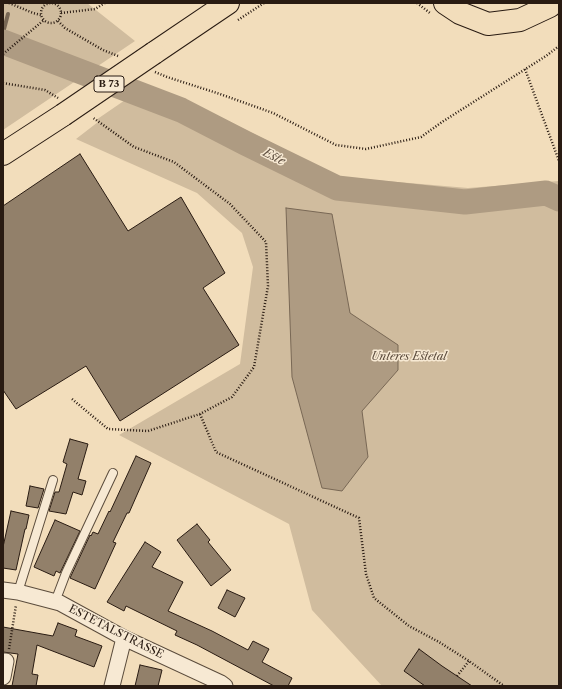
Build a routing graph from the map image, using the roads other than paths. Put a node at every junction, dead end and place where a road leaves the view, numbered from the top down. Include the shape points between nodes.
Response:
1 (228, 3) edge
2 (445, 3) edge
3 (552, 3) edge
4 (3, 154) edge
5 (113, 473) dead end
6 (53, 480) dead end
7 (3, 590) edge
8 (18, 592) junction
9 (55, 602) junction
10 (124, 638) junction
11 (5, 661) edge
12 (3, 677) edge
13 (112, 686) edge
14 (224, 686) edge

1 - 4 main road, B 73, bridge via 154,53 64,108
2 - 3 main road via 460,13 488,24 520,20
5 - 9 lane
6 - 8 lane
7 - 8 street, ESTETALSTRASSE
8 - 9 street, ESTETALSTRASSE
9 - 10 street, ESTETALSTRASSE
10 - 13 street
10 - 14 street, ESTETALSTRASSE
11 - 12 street

